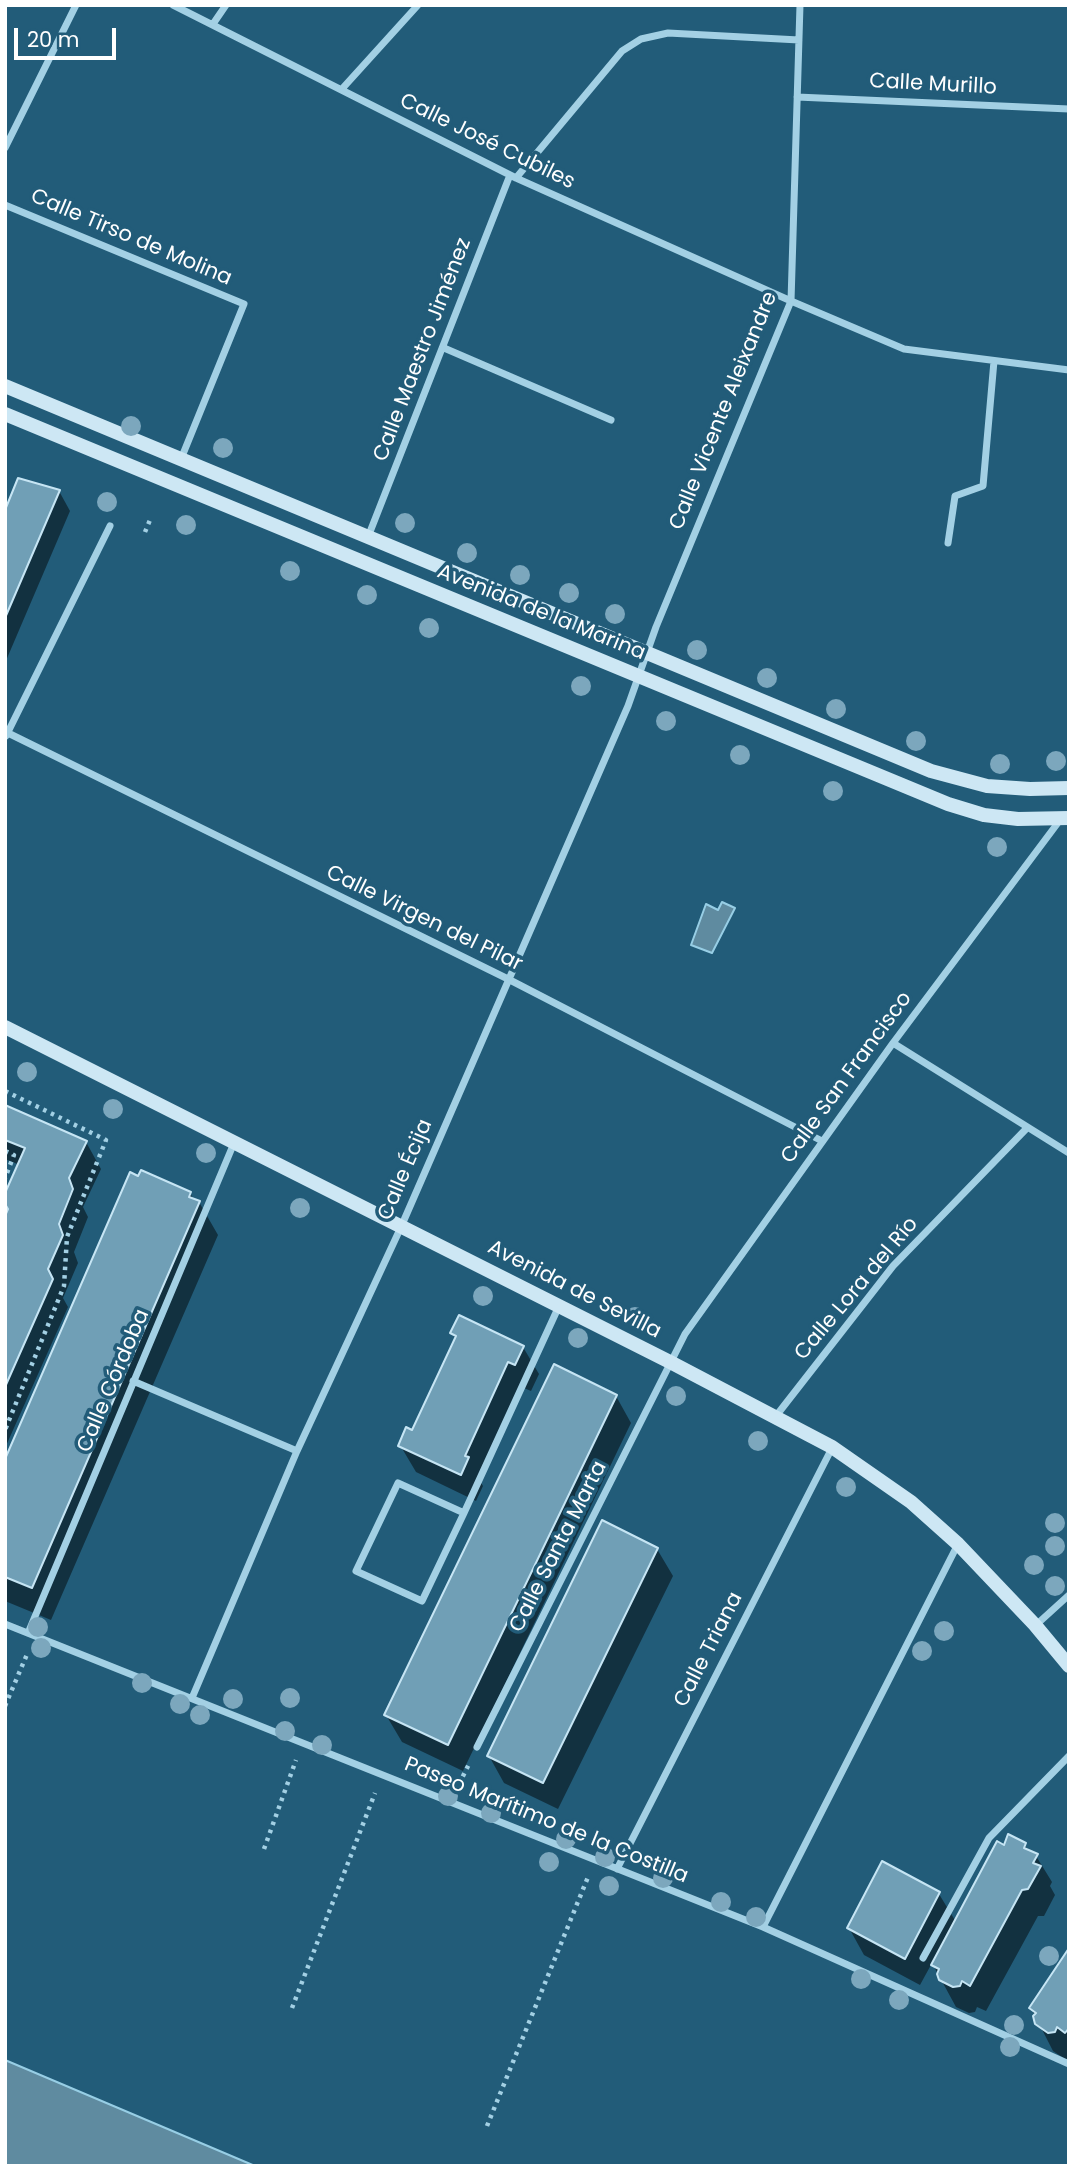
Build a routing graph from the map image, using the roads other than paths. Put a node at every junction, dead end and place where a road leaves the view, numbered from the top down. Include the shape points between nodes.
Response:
1 (76, 5) edge
2 (173, 5) edge
3 (226, 5) edge
4 (418, 5) edge
5 (800, 5) edge
6 (213, 24) junction
7 (799, 40) junction
8 (341, 90) junction
9 (797, 97) junction
10 (1069, 109) edge
11 (5, 148) edge
12 (513, 176) junction
13 (5, 205) edge
14 (791, 301) junction
15 (444, 348) junction
16 (995, 361) junction
17 (1069, 370) edge
18 (5, 386) edge
19 (5, 414) edge
20 (611, 420) dead end
21 (180, 460) junction
22 (110, 526) dead end
23 (368, 537) junction
24 (948, 544) dead end
25 (647, 653) junction
26 (639, 676) junction
27 (7, 735) edge
28 (1069, 788) edge
29 (1065, 819) edge
30 (508, 979) junction
31 (5, 1027) edge
32 (893, 1043) junction
33 (1027, 1128) junction
34 (822, 1141) junction
35 (234, 1142) junction
36 (1069, 1153) edge
37 (401, 1227) junction
38 (559, 1306) junction
39 (672, 1363) junction
40 (133, 1381) junction
41 (776, 1416) junction
42 (832, 1447) junction
43 (297, 1451) junction
44 (464, 1513) junction
45 (958, 1544) junction
46 (1069, 1595) edge
47 (5, 1624) edge
48 (1035, 1625) junction
49 (31, 1635) junction
50 (1069, 1666) edge
51 (192, 1698) junction
52 (477, 1747) road end
53 (1069, 1756) edge
54 (617, 1869) junction
55 (763, 1927) junction
56 (923, 1958) dead end
57 (1069, 2064) edge

1 - 11 street
2 - 6 street, Calle José Cubiles
3 - 6 street
4 - 8 street
5 - 7 street, Calle Vicente Aleixandre
6 - 8 street, Calle José Cubiles
7 - 9 street, Calle Vicente Aleixandre
7 - 12 street, Calle Maestro Jiménez via 668,33 641,39 622,51
8 - 12 street, Calle José Cubiles
9 - 10 street, Calle Murillo
9 - 14 street, Calle Vicente Aleixandre
12 - 14 street, Calle José Cubiles
12 - 15 street, Calle Maestro Jiménez
13 - 21 street, Calle Tirso de Molina via 244,304
14 - 16 street, Calle José Cubiles via 904,349
14 - 25 street, Calle Vicente Aleixandre
15 - 20 street
15 - 23 street, Calle Maestro Jiménez
16 - 17 street, Calle José Cubiles
16 - 24 street via 983,486 955,496
18 - 21 street, Avenida de la Marina
19 - 26 street, Avenida de la Marina
21 - 23 street, Avenida de la Marina
22 - 27 street
23 - 25 street, Avenida de la Marina
25 - 26 street, Calle Écija
25 - 28 street, Avenida de la Marina via 931,771 987,786
26 - 29 street, Avenida de la Marina via 948,804 1018,819
26 - 30 street, Calle Écija
27 - 30 street, Calle Virgen del Pilar
29 - 32 street, Calle San Francisco
30 - 34 street, Calle Virgen del Pilar
30 - 37 street, Calle Écija
31 - 35 street, Avenida de Sevilla
32 - 33 street
32 - 34 street, Calle San Francisco
33 - 36 street
33 - 41 street, Calle Lora del Río via 893,1266
34 - 39 street, Calle San Francisco via 685,1334
35 - 37 street, Avenida de Sevilla
35 - 40 street, Calle Córdoba
37 - 38 street, Avenida de Sevilla
37 - 43 street, Calle Écija
38 - 39 street, Avenida de Sevilla
38 - 44 street
39 - 41 street, Avenida de Sevilla
39 - 52 street, Calle Santa Marta
40 - 43 street
40 - 49 street, Calle Córdoba
41 - 42 street, Avenida de Sevilla
42 - 45 street, Avenida de Sevilla via 911,1502
42 - 54 street, Calle Triana
43 - 51 street, Calle Écija
44 - 44 street via 422,1601 356,1571 398,1483
45 - 48 street, Avenida de Sevilla
45 - 55 street
46 - 48 street
47 - 49 street, Paseo Marítimo de la Costilla
48 - 50 street, Avenida de Sevilla
49 - 51 street, Paseo Marítimo de la Costilla
51 - 54 street, Paseo Marítimo de la Costilla
53 - 56 street via 989,1838
54 - 55 street, Paseo Marítimo de la Costilla
55 - 57 street, Paseo Marítimo de la Costilla

